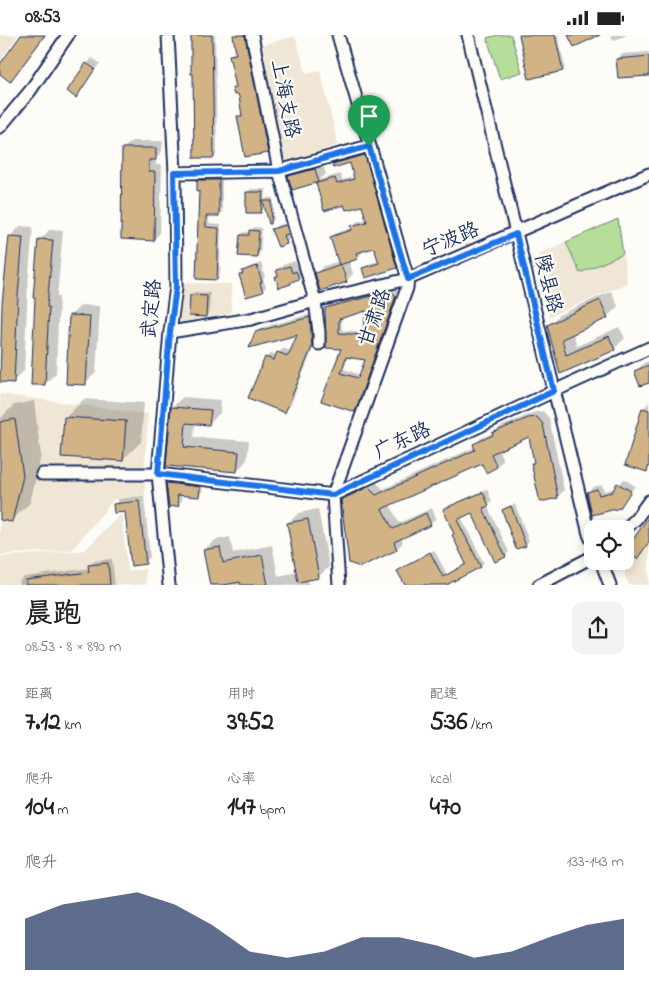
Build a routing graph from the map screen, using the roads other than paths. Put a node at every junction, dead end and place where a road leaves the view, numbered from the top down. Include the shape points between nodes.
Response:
1 (68, 35) edge
2 (168, 35) edge
3 (252, 35) edge
4 (338, 35) edge
5 (468, 35) edge
6 (0, 127) edge
7 (369, 146) junction
8 (279, 171) junction
9 (174, 173) junction
10 (649, 174) edge
11 (516, 234) junction
12 (408, 279) junction
13 (315, 301) junction
14 (170, 332) junction
15 (318, 344) dead end
16 (649, 348) edge
17 (554, 391) junction
18 (42, 474) dead end
19 (158, 474) junction
20 (333, 495) junction
21 (649, 501) edge
22 (586, 520) edge
23 (634, 521) edge
24 (584, 561) edge
25 (604, 570) edge
26 (170, 585) edge
27 (339, 585) edge
28 (539, 585) edge
29 (610, 585) edge

1 - 6 street via 30,91
2 - 9 street, 武定路
3 - 8 street, 上海支路
4 - 7 street, 甘肃路
5 - 11 street, 陵县路
7 - 8 street, 上海支路
7 - 12 street, 甘肃路
8 - 9 street, 上海支路
8 - 13 street, 上海支路
9 - 14 street, 武定路 via 176,287
10 - 11 street, 宁波路
11 - 12 street, 宁波路
11 - 17 street, 陵县路
12 - 13 street, 宁波路
12 - 20 street, 甘肃路
13 - 14 street, 宁波路 via 251,319
13 - 15 street, 上海支路
14 - 19 street, 武定路
16 - 17 street, 广东路
17 - 20 street, 广东路
17 - 22 street, 陵县路
18 - 19 street
19 - 20 street
19 - 26 street, 武定路
20 - 27 street, 甘肃路
21 - 23 street
24 - 28 street
25 - 29 street

